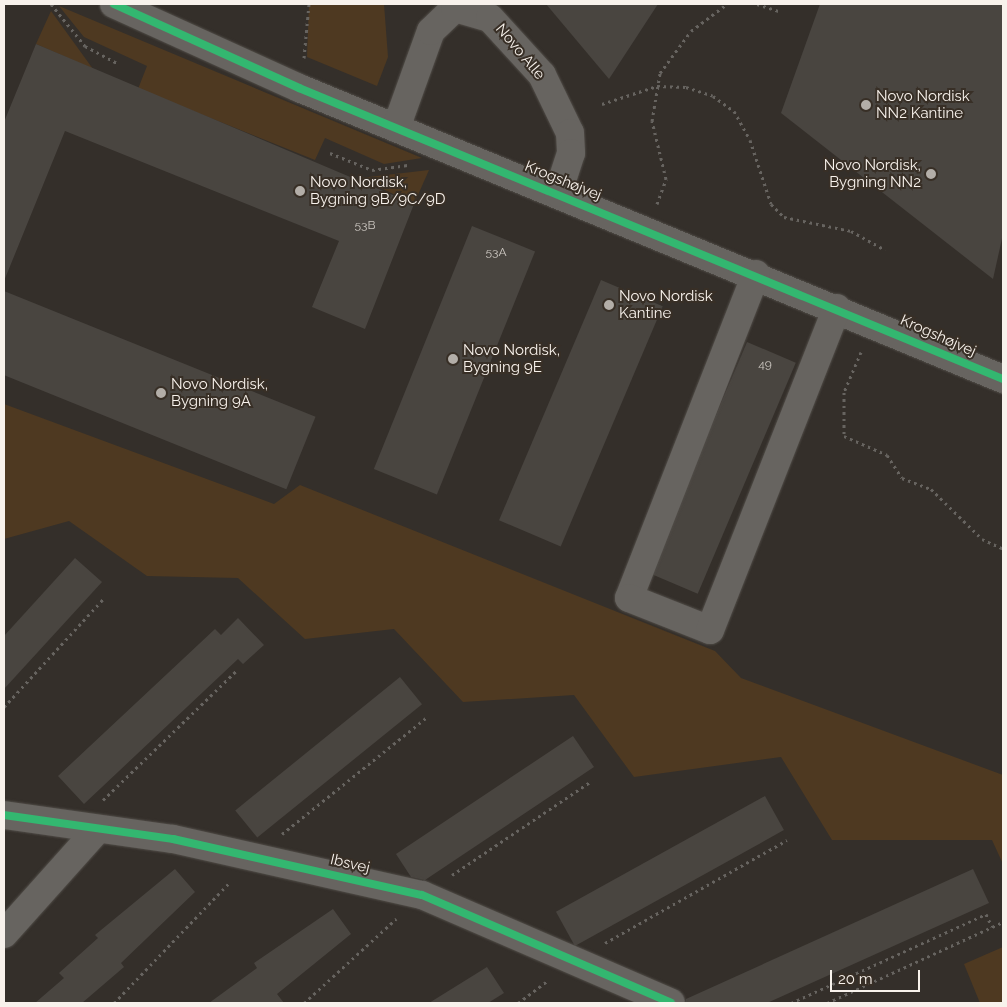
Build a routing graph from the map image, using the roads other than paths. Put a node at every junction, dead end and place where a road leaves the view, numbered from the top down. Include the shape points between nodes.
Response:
1 (114, 4) edge
2 (396, 128) junction
3 (558, 193) junction
4 (756, 274) junction
5 (837, 308) junction
6 (1003, 379) edge
7 (4, 815) edge
8 (87, 828) junction
9 (4, 934) edge
10 (671, 1003) edge

1 - 2 street, Krogshøjvej
2 - 3 street, Krogshøjvej
2 - 3 street, Novo Alle via 431,31 455,8 490,18 542,75 570,133 571,153
3 - 4 street, Krogshøjvej
4 - 5 street, Krogshøjvej
4 - 5 street via 629,598 710,630
5 - 6 street, Krogshøjvej
7 - 8 street, Ibsvej
8 - 9 street
8 - 10 street, Ibsvej via 200,845 422,895

